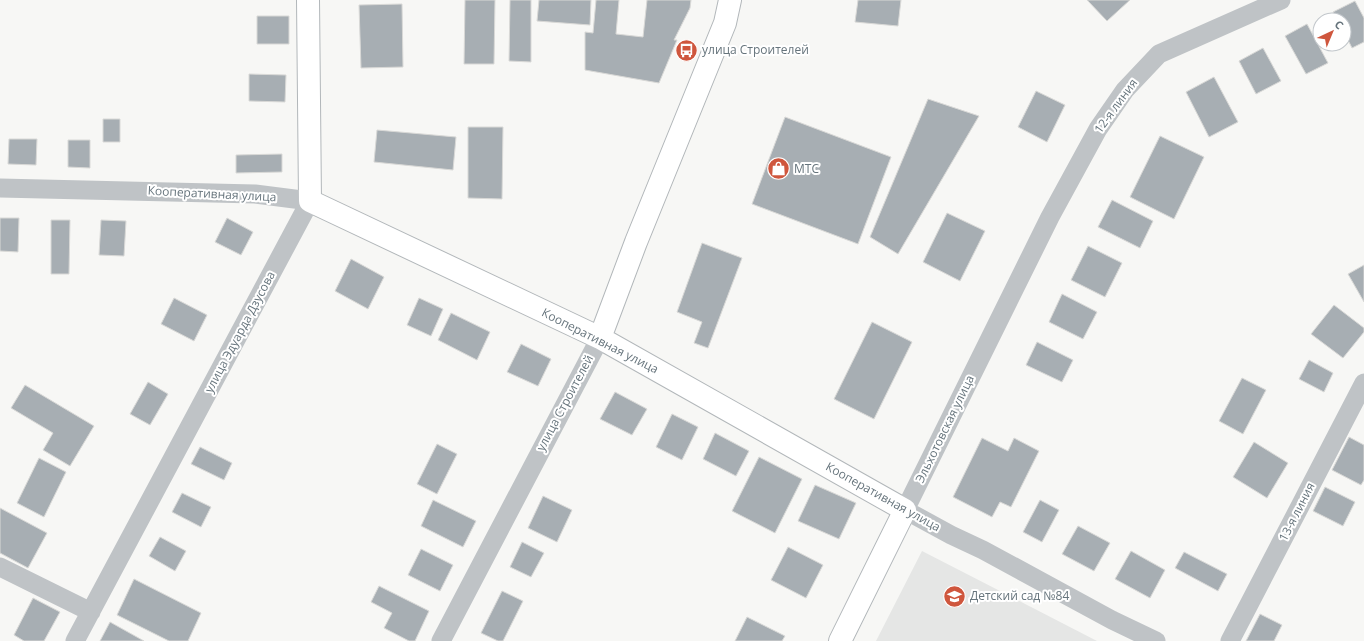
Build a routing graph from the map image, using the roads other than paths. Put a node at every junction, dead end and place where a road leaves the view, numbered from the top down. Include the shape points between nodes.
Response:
1 (308, 0) edge
2 (730, 0) edge
3 (1273, 2) edge
4 (0, 188) edge
5 (310, 201) junction
6 (1050, 217) joint
7 (600, 338) junction
8 (1364, 383) edge
9 (905, 510) junction
10 (0, 567) edge
11 (91, 612) junction
12 (75, 641) edge
13 (441, 641) edge
14 (840, 641) edge
15 (1156, 641) edge
16 (1230, 641) edge

1 - 5 street, улица Эдуарда Дзусова
2 - 7 street, улица Строителей via 725,23
3 - 6 street, 12-я линия via 1159,54 1125,90 1098,129
4 - 5 street, Кооперативная улица via 255,194
5 - 7 street, Кооперативная улица
5 - 11 street, улица Эдуарда Дзусова
6 - 9 street, Эльхотовская улица
7 - 9 street, Кооперативная улица
7 - 13 street, улица Строителей
8 - 16 street, 13-я линия
9 - 14 street, Эльхотовская улица
9 - 15 street, Кооперативная улица
10 - 11 street
11 - 12 street, улица Эдуарда Дзусова

